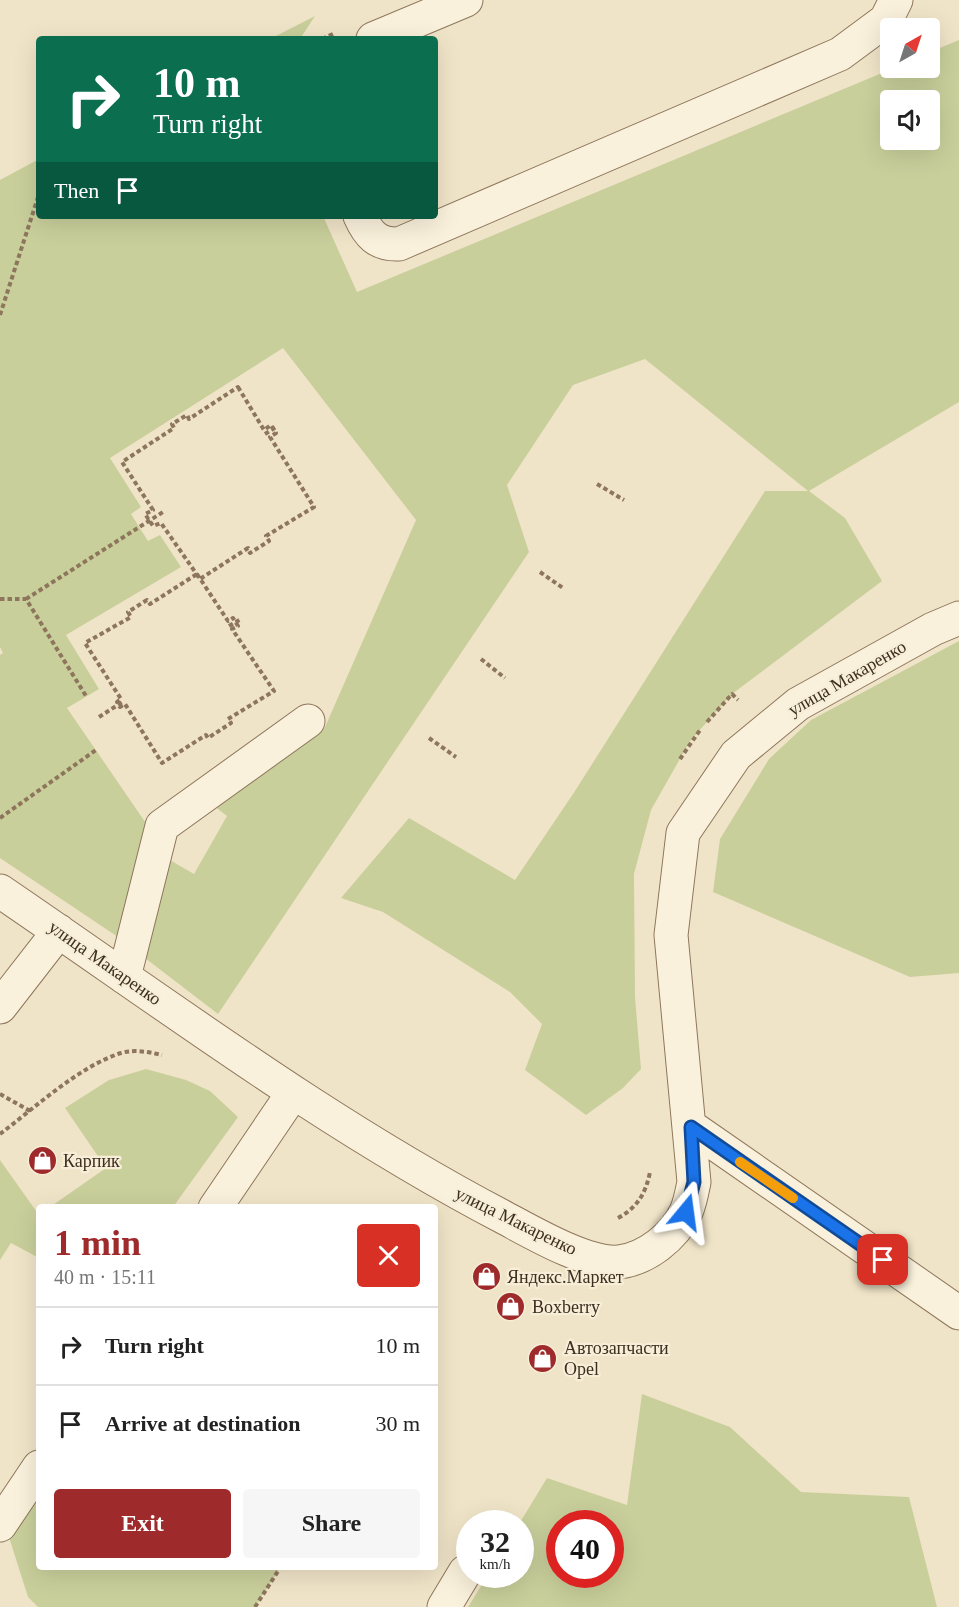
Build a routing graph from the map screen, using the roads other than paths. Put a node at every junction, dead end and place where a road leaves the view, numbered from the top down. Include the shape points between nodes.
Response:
1 (466, 0) edge
2 (897, 0) edge
3 (380, 36) edge
4 (362, 219) edge
5 (959, 618) edge
6 (308, 722) dead end
7 (0, 891) edge
8 (59, 931) junction
9 (124, 977) junction
10 (0, 1007) edge
11 (293, 1093) junction
12 (691, 1127) junction
13 (218, 1204) edge
14 (959, 1313) edge
15 (36, 1471) edge
16 (0, 1525) edge
17 (456, 1587) edge
18 (444, 1607) edge

1 - 3 street
2 - 4 street via 885,20 840,54 399,244 387,244 372,237
5 - 12 street, улица Макаренко via 798,704 736,755 683,833 671,935
6 - 9 street via 162,826
7 - 8 street, улица Макаренко
8 - 9 street, улица Макаренко
8 - 10 street
9 - 11 street, улица Макаренко
11 - 12 street, улица Макаренко via 443,1185 563,1248 618,1262 644,1254 669,1236 686,1212 694,1182
11 - 13 street
12 - 14 street
15 - 16 street
17 - 18 street

